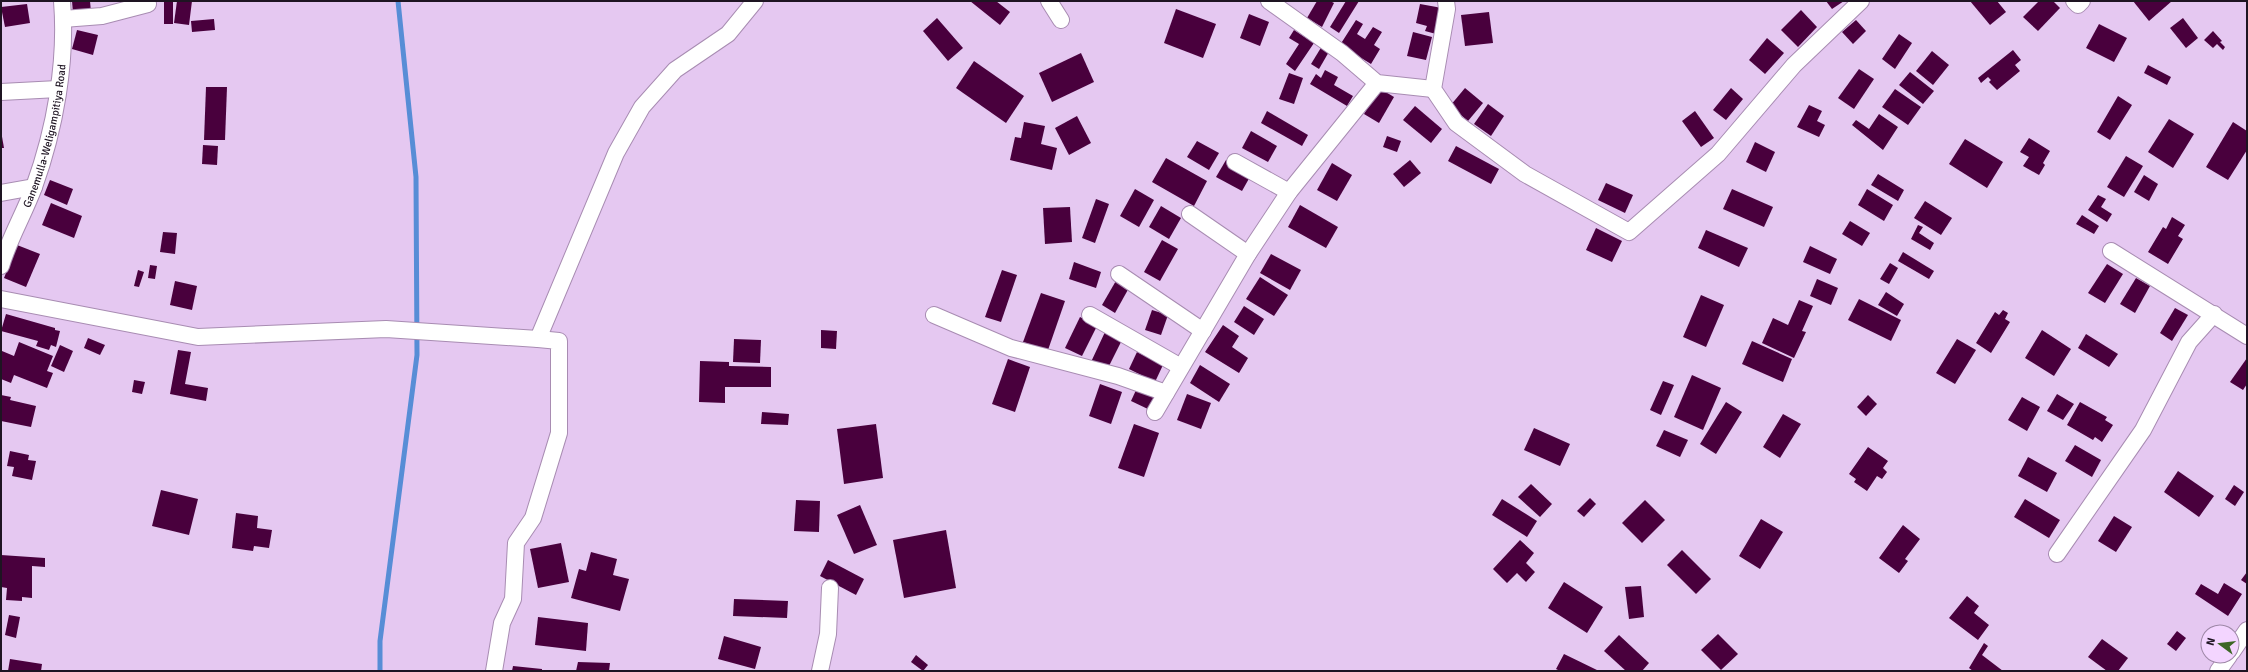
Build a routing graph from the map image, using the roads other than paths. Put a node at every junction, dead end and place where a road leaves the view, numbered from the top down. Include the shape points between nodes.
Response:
1 (62, 1) edge
2 (754, 1) edge
3 (1049, 1) edge
4 (1269, 1) edge
5 (1446, 1) edge
6 (1861, 1) edge
7 (2074, 1) edge
8 (2082, 1) edge
9 (148, 4) dead end
10 (63, 19) junction
11 (1060, 20) dead end
12 (1377, 83) junction
13 (58, 89) junction
14 (1433, 89) junction
15 (1, 92) edge
16 (1234, 162) dead end
17 (34, 187) junction
18 (1289, 192) junction
19 (1, 193) edge
20 (1190, 214) dead end
21 (2111, 251) dead end
22 (1248, 254) junction
23 (1, 266) edge
24 (1119, 274) dead end
25 (1, 299) edge
26 (2214, 314) junction
27 (934, 315) dead end
28 (1090, 315) dead end
29 (1203, 331) junction
30 (2247, 336) edge
31 (538, 339) junction
32 (1181, 367) junction
33 (1166, 394) junction
34 (1155, 412) dead end
35 (2057, 554) dead end
36 (830, 588) dead end
37 (2247, 630) edge
38 (2240, 640) edge
39 (494, 671) edge
40 (820, 671) edge

1 - 10 street, Ganemulla-Weligampitiya Road
2 - 31 street via 728,34 676,70 642,107 616,153
3 - 11 street
4 - 12 street via 1342,53
5 - 14 street via 1447,9
6 - 14 street via 1794,65 1718,154 1629,232 1525,174 1456,123
7 - 8 street via 2078,5
9 - 10 street via 102,16
10 - 13 street, Ganemulla-Weligampitiya Road
12 - 14 street
12 - 18 street
13 - 15 street
13 - 17 street, Ganemulla-Weligampitiya Road
16 - 18 street
17 - 19 street
17 - 23 street, Ganemulla-Weligampitiya Road
18 - 22 street
20 - 22 street
21 - 26 street
22 - 29 street
24 - 29 street
25 - 31 street via 198,337 386,330
26 - 30 street
26 - 35 street via 2189,342 2143,430
27 - 33 street via 1011,348 1118,376
28 - 32 street
29 - 32 street
31 - 39 street via 559,341 559,433 533,518 516,543 513,599 502,623
32 - 33 street
33 - 34 street
36 - 40 street via 828,634
37 - 38 street

